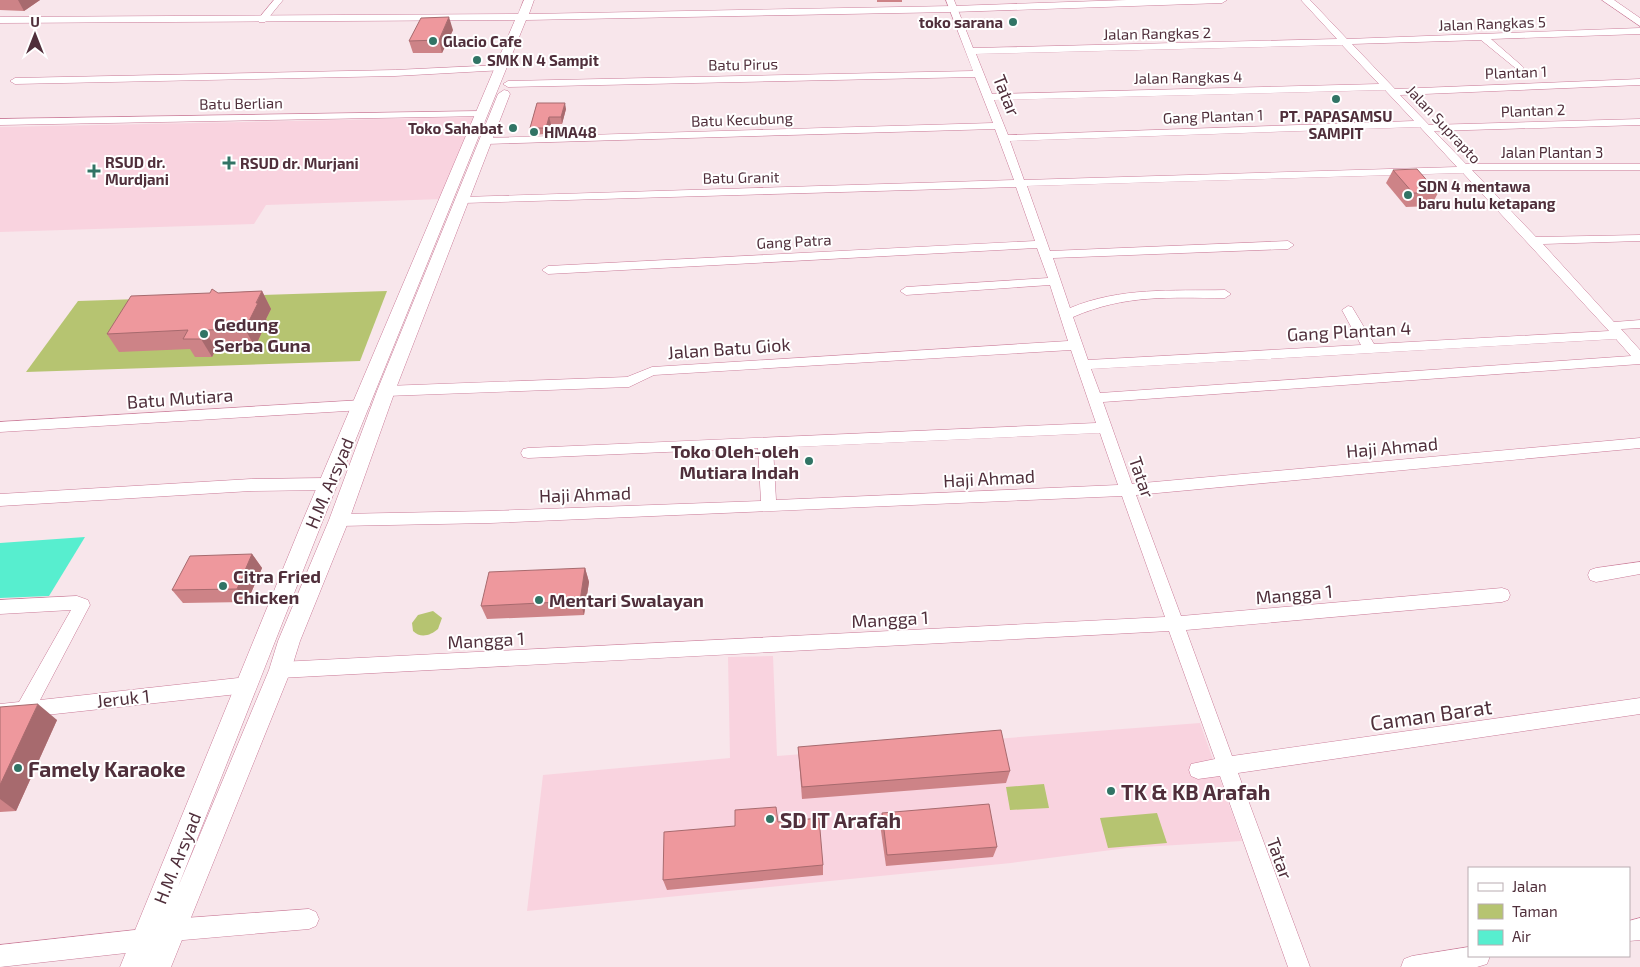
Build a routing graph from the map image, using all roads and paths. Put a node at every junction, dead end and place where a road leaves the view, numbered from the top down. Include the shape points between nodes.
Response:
1 (279, 0) edge
2 (1222, 0) edge
3 (1305, 0) edge
4 (1606, 0) edge
5 (952, 4) edge
6 (532, 8) edge
7 (0, 20) edge
8 (262, 20) junction
9 (1640, 23) edge
10 (1640, 31) edge
11 (1483, 37) junction
12 (1344, 42) junction
13 (970, 51) junction
14 (1519, 68) dead end
15 (979, 74) junction
16 (505, 76) junction
17 (15, 81) dead end
18 (1640, 82) edge
19 (1390, 89) junction
20 (988, 97) junction
21 (482, 114) junction
22 (0, 122) edge
23 (1640, 122) edge
24 (1425, 126) junction
25 (1002, 132) junction
26 (486, 141) junction
27 (1640, 167) edge
28 (1466, 169) junction
29 (1020, 185) junction
30 (463, 200) junction
31 (1640, 238) edge
32 (1534, 242) junction
33 (1288, 245) dead end
34 (1044, 250) junction
35 (548, 270) dead end
36 (1056, 280) junction
37 (906, 291) dead end
38 (1225, 294) dead end
39 (1348, 310) dead end
40 (1066, 315) junction
41 (1640, 324) edge
42 (1615, 330) junction
43 (1076, 345) junction
44 (1369, 348) junction
45 (1640, 359) edge
46 (1083, 365) junction
47 (386, 391) junction
48 (1094, 398) junction
49 (362, 405) junction
50 (0, 428) edge
51 (1105, 428) junction
52 (1640, 443) edge
53 (765, 444) junction
54 (528, 453) dead end
55 (328, 484) junction
56 (1126, 490) junction
57 (0, 500) edge
58 (769, 506) junction
59 (339, 520) junction
60 (1640, 568) edge
61 (1596, 575) dead end
62 (1502, 595) dead end
63 (0, 608) edge
64 (1176, 624) junction
65 (280, 670) junction
66 (247, 684) junction
67 (1640, 706) edge
68 (25, 709) junction
69 (0, 712) edge
70 (1228, 766) junction
71 (1198, 770) dead end
72 (309, 919) dead end
73 (172, 930) junction
74 (144, 940) junction
75 (0, 956) edge
76 (1473, 957) edge
77 (133, 967) edge
78 (158, 967) edge
79 (1299, 967) edge
80 (1412, 967) edge

1 - 8 street
2 - 5 street
3 - 12 street, Jalan Suprapto
4 - 9 street
5 - 6 street
5 - 13 street, Tatar
6 - 8 street
6 - 16 street, H.M. Arsyad
7 - 8 street
10 - 11 street, Jalan Rangkas 5
11 - 12 street, Jalan Rangkas 5
11 - 14 street
12 - 13 street, Jalan Rangkas 2
12 - 19 street, Jalan Suprapto
13 - 15 street, Tatar
15 - 16 street, Batu Pirus
15 - 20 street, Tatar
16 - 17 street, Batu Pirus via 381,73
16 - 21 street, H.M. Arsyad
16 - 26 street, H.M. Arsyad
18 - 19 street, Plantan 1
19 - 20 street, Jalan Rangkas 4
19 - 24 street, Jalan Suprapto
20 - 25 street, Tatar
21 - 22 street, Batu Berlian
21 - 49 street, H.M. Arsyad
23 - 24 street, Plantan 2
24 - 25 street, Gang Plantan 1
24 - 28 street, Jalan Suprapto
25 - 26 street, Batu Kecubung
25 - 29 street, Tatar
26 - 30 street, H.M. Arsyad
27 - 28 street, Jalan Plantan 3
28 - 29 street, Jalan Plantan 3
28 - 32 street, Jalan Suprapto
29 - 30 street, Batu Granit
29 - 34 street, Tatar
30 - 47 street, H.M. Arsyad
31 - 32 street
32 - 42 street, Jalan Suprapto
33 - 34 street, Gang Patra
34 - 35 street, Gang Patra
34 - 36 street, Tatar
36 - 37 street
36 - 40 street, Tatar
38 - 40 street via 1111,299
39 - 44 street
40 - 43 street, Tatar
41 - 42 street, Gang Plantan 4
42 - 44 street, Gang Plantan 4
42 - 45 street, Jalan Suprapto
43 - 46 street, Tatar
43 - 47 street, Jalan Batu Giok via 652,371 628,382
44 - 46 street, Gang Plantan 4
45 - 48 street
46 - 48 street, Tatar
47 - 59 street, H.M. Arsyad
48 - 51 street, Tatar
49 - 50 street, Batu Mutiara
49 - 55 street, H.M. Arsyad
51 - 53 street
51 - 56 street, Tatar
52 - 56 street, Haji Ahmad
53 - 54 street
53 - 58 street
55 - 57 street via 251,485
55 - 66 street, H.M. Arsyad
56 - 58 street, Haji Ahmad
56 - 64 street, Tatar
58 - 59 street, Haji Ahmad
59 - 65 street, H.M. Arsyad
60 - 61 street
62 - 64 street, Mangga 1
63 - 68 street via 82,605
64 - 65 street, Mangga 1
64 - 70 street, Tatar
65 - 73 street, H.M. Arsyad
66 - 68 street, Jeruk 1
66 - 74 street, H.M. Arsyad
67 - 70 street, Caman Barat
68 - 69 street, Jeruk 1
70 - 71 street, Caman Barat
70 - 79 street, Tatar
72 - 73 street
73 - 78 street, H.M. Arsyad
74 - 75 street
74 - 77 street, H.M. Arsyad
76 - 80 street

